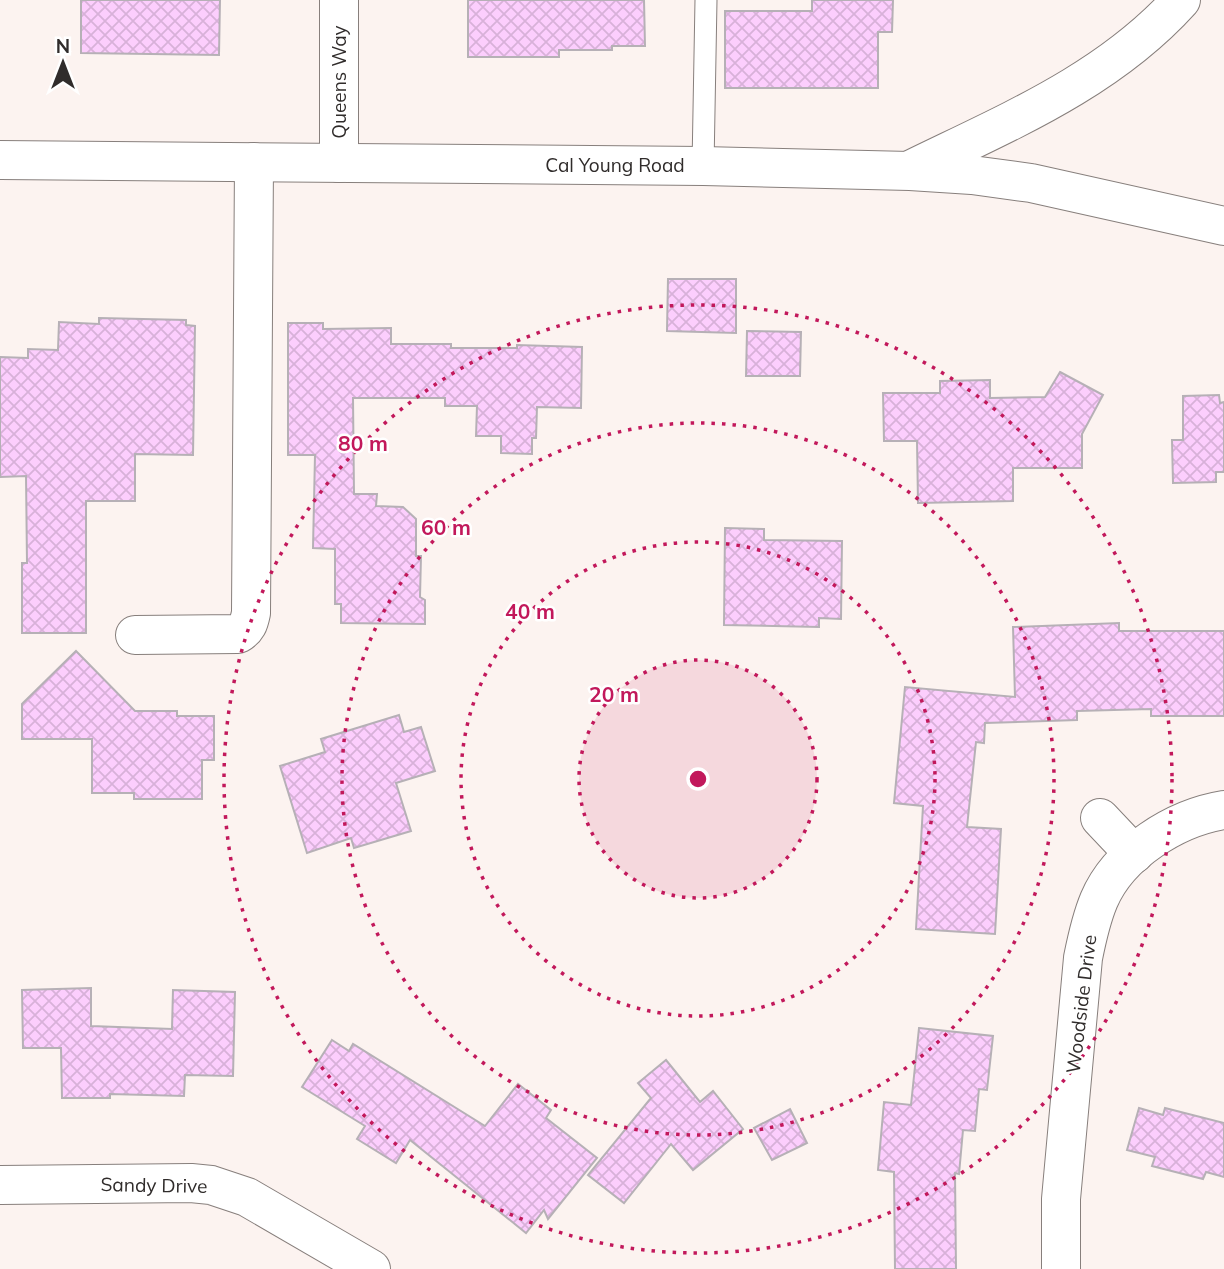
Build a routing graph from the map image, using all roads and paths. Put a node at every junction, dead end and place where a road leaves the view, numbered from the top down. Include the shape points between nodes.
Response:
1 (340, 0) edge
2 (706, 0) edge
3 (1181, 0) edge
4 (0, 160) edge
5 (254, 162) junction
6 (339, 163) junction
7 (703, 166) junction
8 (910, 171) junction
9 (1224, 226) edge
10 (135, 635) dead end
11 (1224, 810) edge
12 (1100, 818) dead end
13 (1134, 854) junction
14 (0, 1185) edge
15 (371, 1269) edge
16 (1061, 1269) edge

1 - 6 street, Queens Way
2 - 7 lane
3 - 8 street via 1144,38 1107,66 1053,99
4 - 5 street, Cal Young Road
5 - 6 street, Cal Young Road
5 - 10 street via 249,623 238,634
6 - 7 street, Cal Young Road
7 - 8 street, Cal Young Road
8 - 9 street, Cal Young Road via 1031,183
11 - 13 street, Woodside Drive via 1184,822
12 - 13 street
13 - 16 street, Woodside Drive via 1100,897 1083,958 1061,1199
14 - 15 street, Sandy Drive via 211,1185 247,1197

